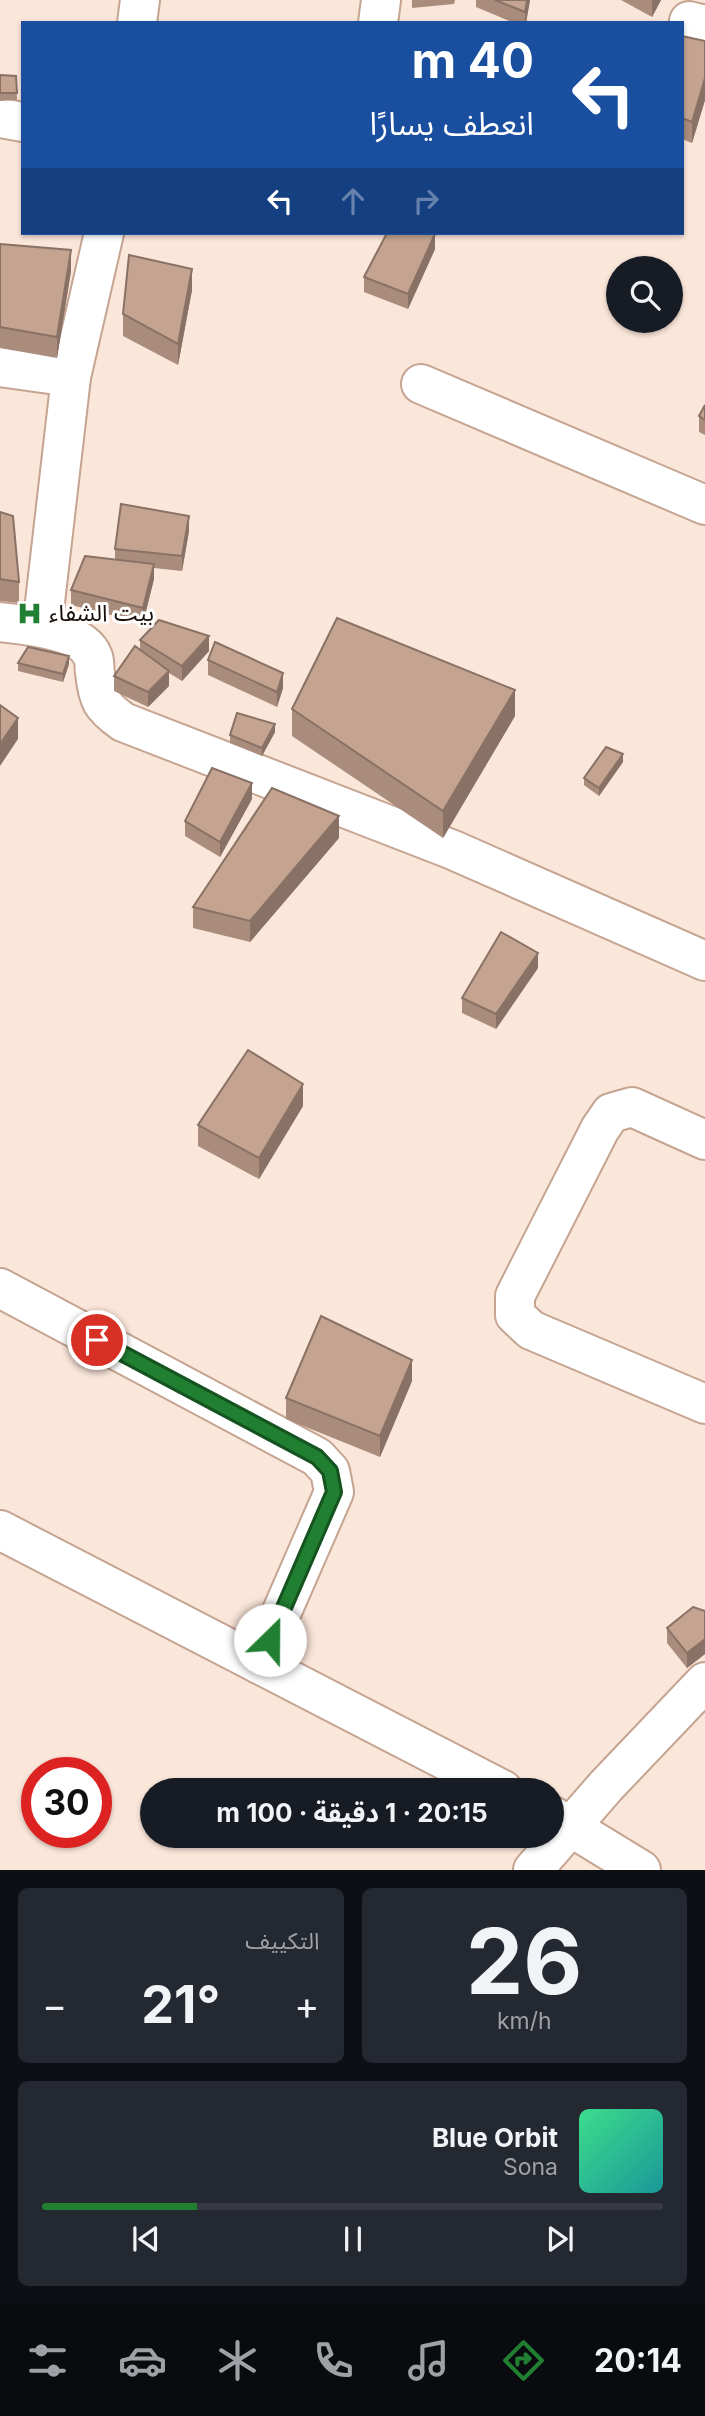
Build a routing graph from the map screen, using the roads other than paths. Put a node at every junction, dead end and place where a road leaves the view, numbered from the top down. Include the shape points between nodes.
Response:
1 (140, 0) edge
2 (381, 0) edge
3 (137, 21) edge
4 (378, 21) edge
5 (0, 118) edge
6 (21, 122) edge
7 (104, 235) edge
8 (0, 367) edge
9 (71, 377) junction
10 (421, 384) dead end
11 (705, 505) edge
12 (0, 622) edge
13 (42, 628) junction
14 (705, 961) edge
15 (705, 1140) edge
16 (0, 1287) edge
17 (705, 1404) edge
18 (0, 1530) edge
19 (259, 1664) junction
20 (705, 1682) edge
21 (480, 1778) edge
22 (564, 1818) edge
23 (564, 1821) edge
24 (546, 1848) edge
25 (533, 1870) edge
26 (641, 1870) edge

1 - 3 street
2 - 4 street
5 - 6 street
7 - 9 street
8 - 9 street
9 - 13 street
10 - 11 street
12 - 13 street
13 - 14 street via 76,638 93,655 103,708 123,722 453,850
15 - 17 street via 632,1107 611,1114 515,1296 515,1315 531,1330
16 - 19 street via 317,1457 330,1471 334,1492
18 - 19 street
19 - 21 street
20 - 22 street via 606,1786
23 - 26 street
24 - 25 street

